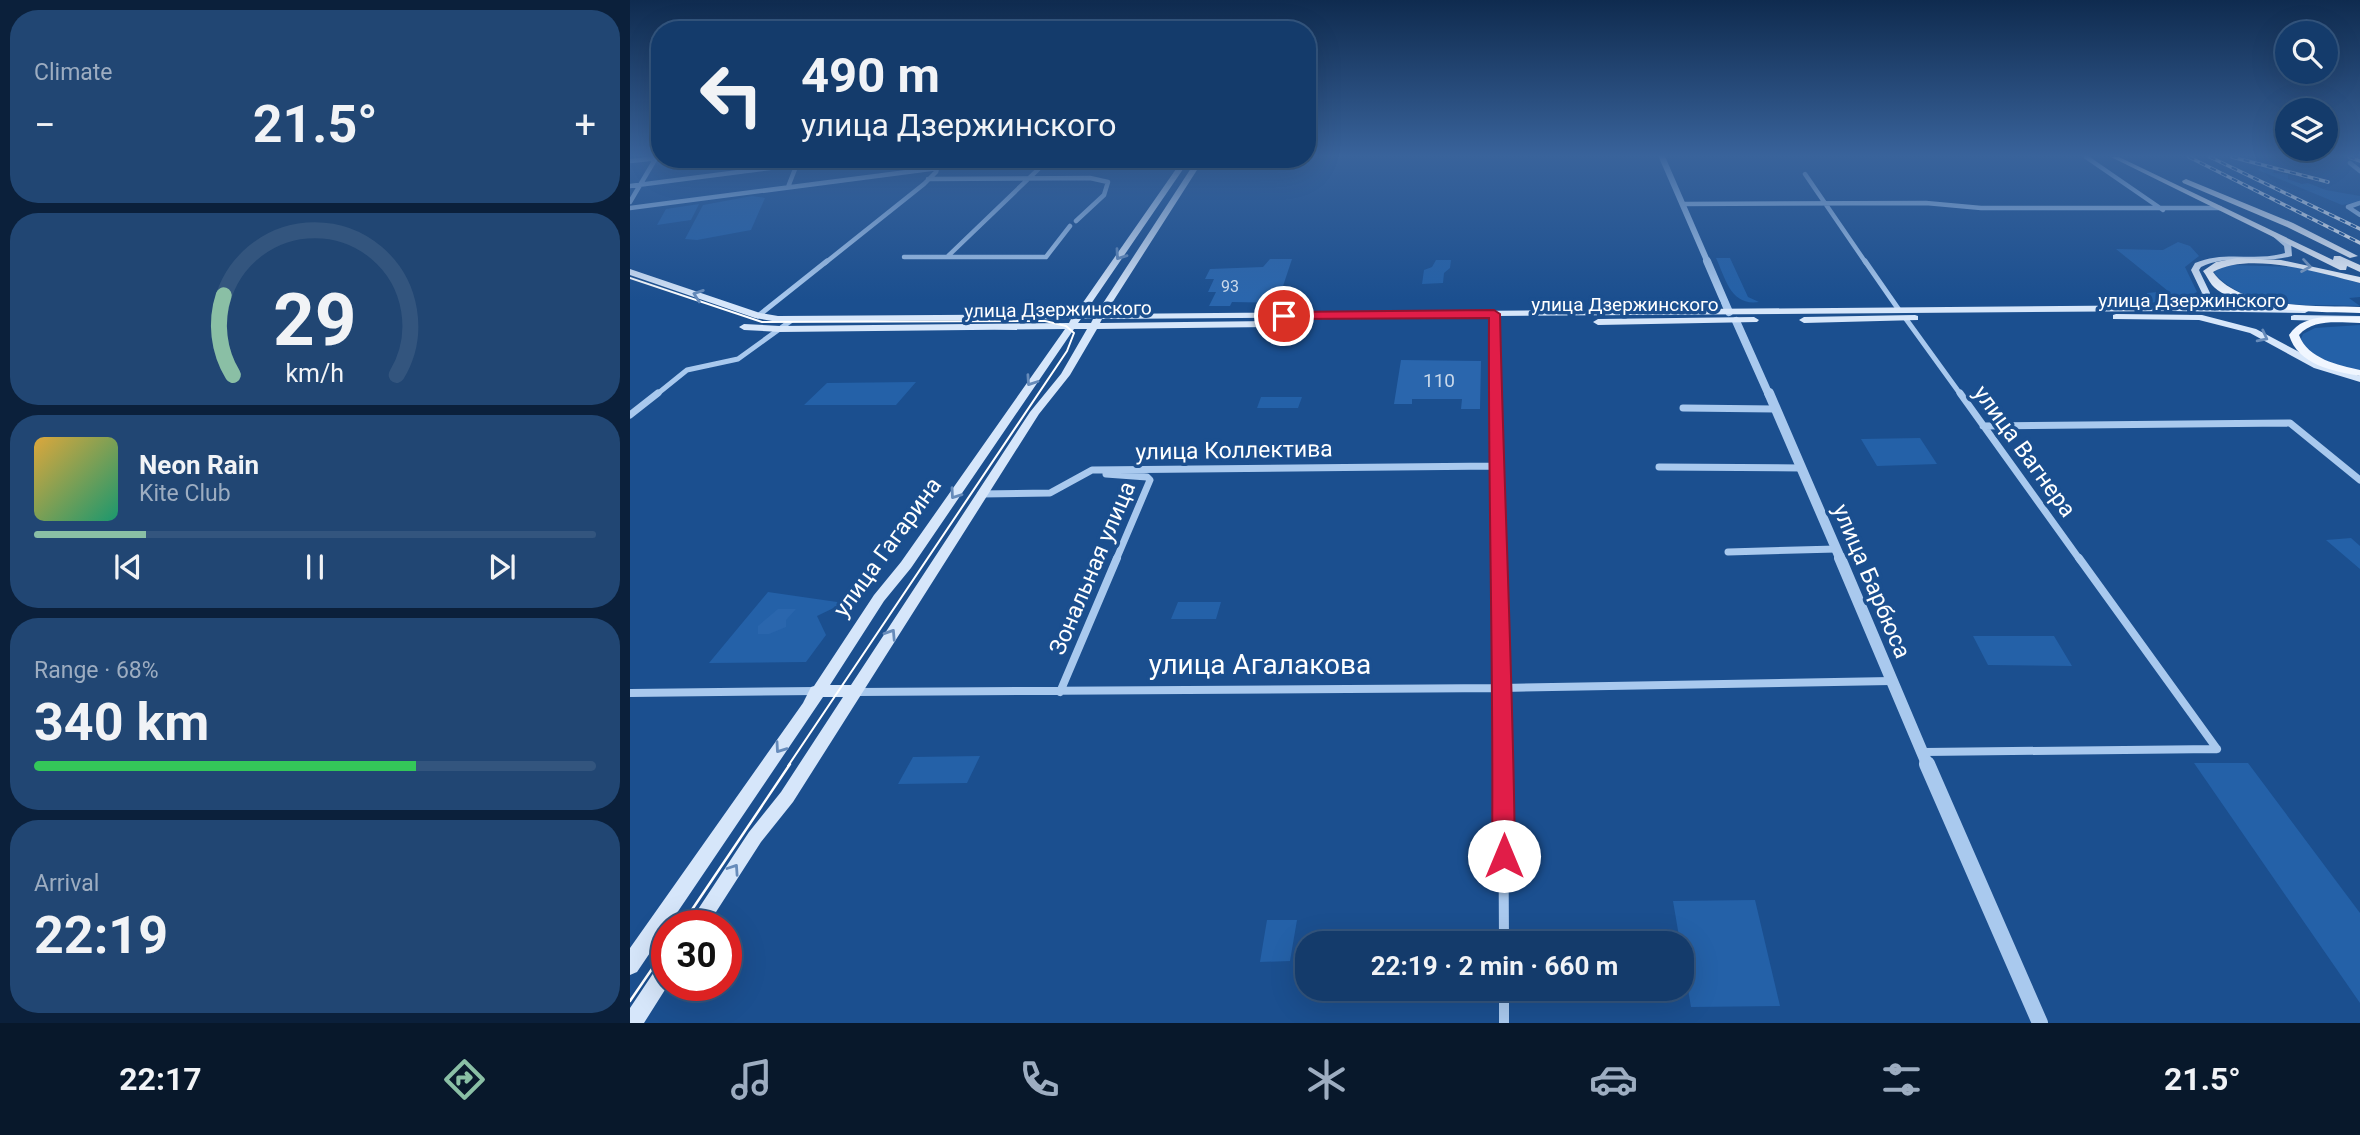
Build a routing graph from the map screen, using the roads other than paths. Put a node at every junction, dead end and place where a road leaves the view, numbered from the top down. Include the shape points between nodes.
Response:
1 (1683, 204) edge
2 (655, 205) edge
3 (897, 205) edge
4 (1001, 205) edge
5 (1093, 205) edge
6 (1156, 205) edge
7 (1171, 205) edge
8 (1826, 205) edge
9 (1909, 205) edge
10 (2156, 205) edge
11 (2213, 205) edge
12 (2228, 205) edge
13 (2245, 205) edge
14 (2355, 205) edge
15 (630, 208) edge
16 (2220, 208) junction
17 (2164, 210) junction
18 (2360, 215) edge
19 (1076, 220) dead end
20 (1070, 226) dead end
21 (1137, 232) junction
22 (1153, 232) junction
23 (2274, 234) junction
24 (948, 256) junction
25 (904, 257) dead end
26 (2360, 259) edge
27 (2360, 269) edge
28 (630, 272) edge
29 (2360, 278) edge
30 (2172, 308) junction
31 (2360, 311) edge
32 (1903, 314) junction
33 (1077, 316) junction
34 (1732, 316) junction
35 (760, 317) junction
36 (2199, 317) junction
37 (1494, 318) junction
38 (2360, 319) edge
39 (792, 320) junction
40 (1097, 321) junction
41 (1069, 326) junction
42 (780, 329) junction
43 (2360, 373) edge
44 (2360, 379) edge
45 (1683, 408) dead end
46 (1775, 409) junction
47 (630, 415) edge
48 (1983, 426) junction
49 (1495, 466) junction
50 (1659, 467) dead end
51 (1802, 468) junction
52 (1087, 472) junction
53 (2360, 480) edge
54 (980, 494) junction
55 (1836, 549) junction
56 (1728, 552) dead end
57 (1891, 681) junction
58 (1503, 688) junction
59 (816, 691) junction
60 (854, 691) junction
61 (1060, 692) junction
62 (630, 693) edge
63 (1924, 752) junction
64 (707, 910) edge
65 (1504, 931) edge
66 (630, 965) edge
67 (651, 994) edge
68 (1504, 1001) edge
69 (632, 1023) edge
70 (1504, 1023) edge
71 (2040, 1023) edge

1 - 34 street, улица Барбюса
2 - 15 street
3 - 35 street
4 - 24 street
5 - 19 street
6 - 21 main road, улица Гагарина
7 - 22 main road, улица Гагарина
8 - 32 street, улица Вагнера
9 - 17 street
10 - 17 street
11 - 16 main road
12 - 27 main road
13 - 26 main road
14 - 18 street via 2348,207
16 - 17 street
16 - 23 main road
20 - 24 street via 1046,257
21 - 22 main road
21 -> 33 main road, улица Гагарина
22 - 40 main road, улица Гагарина
23 - 29 main road
23 - 30 main road via 2288,246 2289,254 2200,262 2195,271 2206,289 2205,296
24 - 25 street
35 -> 28 main road, улица Дзержинского
31 -> 29 main road via 2245,299 2220,287 2208,271 2227,263 2281,263
30 - 31 main road, улица Дзержинского
30 - 32 main road, улица Дзержинского
32 - 34 main road, улица Дзержинского
32 - 36 main road, улица Дзержинского
32 - 48 street, улица Вагнера
33 - 39 main road, улица Дзержинского
33 - 40 main road, улица Дзержинского
33 - 41 main road, улица Гагарина
34 - 37 main road, улица Дзержинского
34 - 46 street, улица Барбюса
35 - 39 main road, улица Дзержинского
35 - 42 main road, улица Дзержинского via 744,327
36 - 38 main road, улица Дзержинского
36 -> 44 main road via 2253,331 2318,366
37 - 40 main road, улица Дзержинского
37 - 49 street
38 - 43 main road via 2311,323 2294,335 2297,346 2313,357
39 - 42 street
40 - 41 main road, улица Дзержинского
40 - 54 main road, улица Гагарина via 1065,375
41 - 42 main road, улица Дзержинского
41 -> 59 main road, улица Гагарина
42 - 47 street via 731,363 687,370
45 - 46 street
46 - 51 street, улица Барбюса
48 - 53 street via 2290,423
48 - 63 street, улица Вагнера via 2217,749
49 - 52 street, улица Коллектива
49 - 58 street
50 - 51 street
51 - 55 street, улица Барбюса
52 - 54 street, улица Коллектива via 1051,493
52 - 61 street, Зональная улица via 1150,480
60 -> 54 main road, улица Гагарина
55 - 56 street
55 - 57 street, улица Барбюса
57 - 58 street, улица Агалакова
57 - 63 street, улица Барбюса
58 - 61 street, улица Агалакова
58 - 65 street
59 - 60 main road, улица Агалакова
59 - 62 street, улица Агалакова
59 -> 66 main road, улица Гагарина
60 - 61 street, улица Агалакова
64 -> 60 main road, улица Гагарина via 787,797
63 - 71 street, улица Барбюса
67 - 69 main road
68 - 70 street

